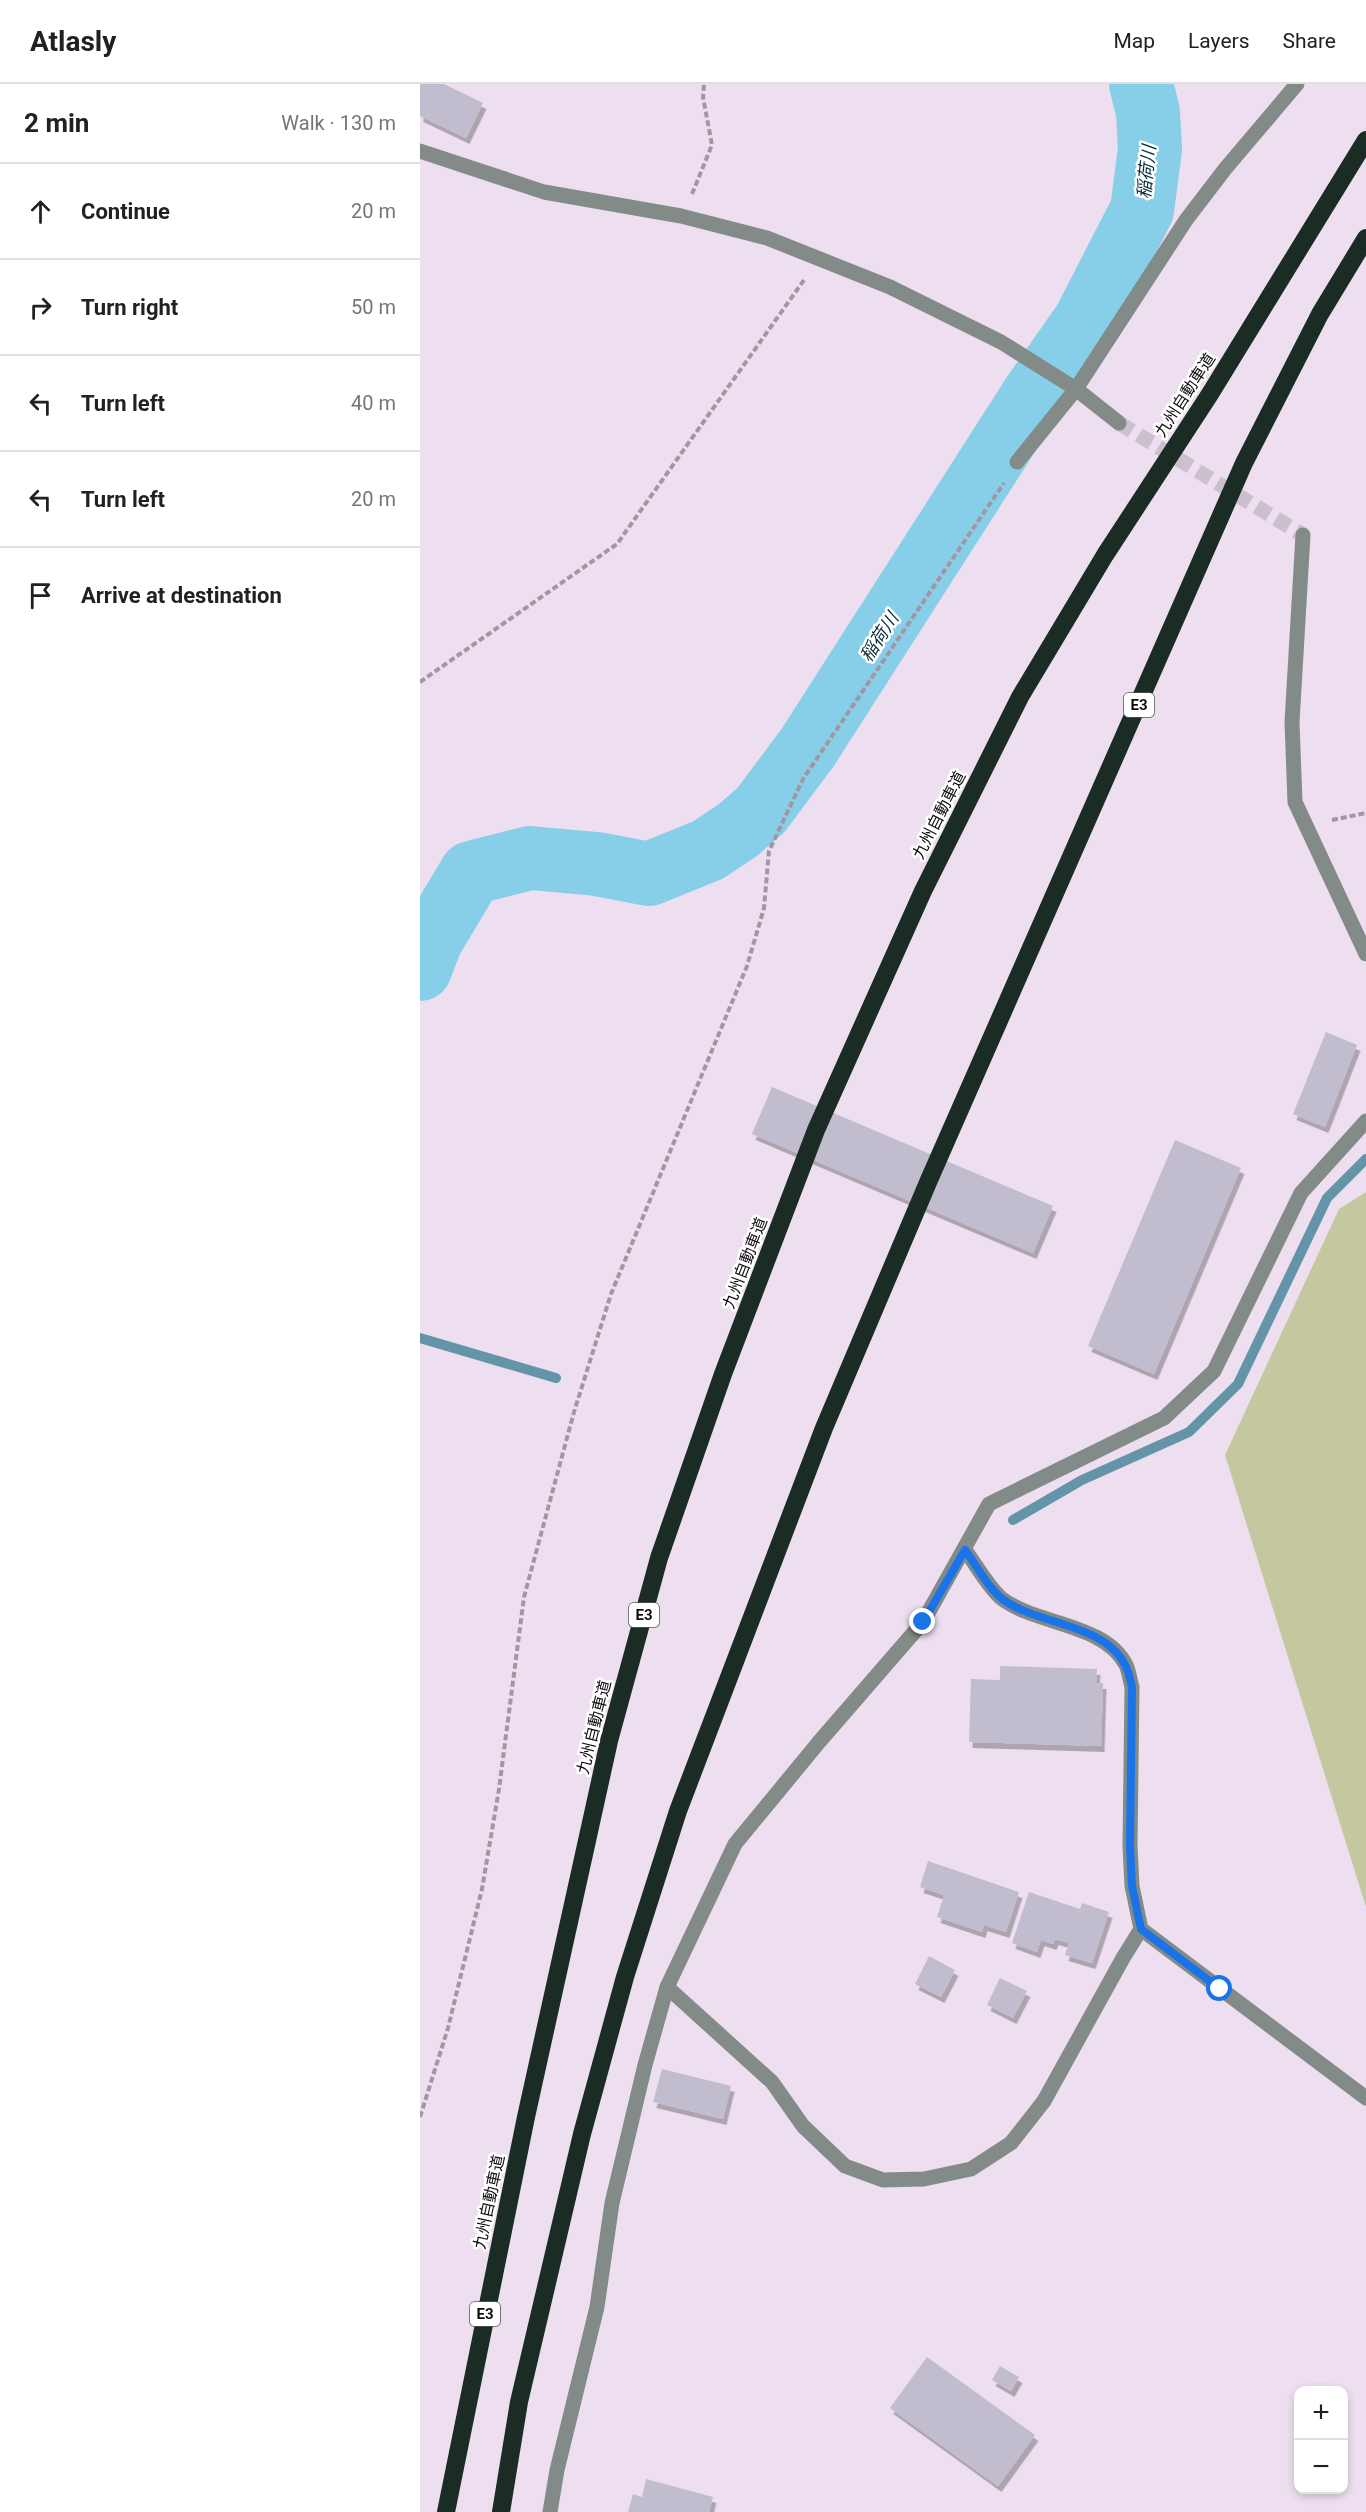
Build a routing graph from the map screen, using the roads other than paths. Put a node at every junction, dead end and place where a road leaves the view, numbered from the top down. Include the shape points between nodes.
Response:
1 (1297, 84) edge
2 (1366, 140) edge
3 (420, 151) edge
4 (1366, 238) edge
5 (1076, 389) junction
6 (1119, 423) tunnel mouth
7 (1017, 462) road end
8 (1303, 535) dead end
9 (1366, 954) edge
10 (1366, 1121) edge
11 (965, 1550) junction
12 (1141, 1929) junction
13 (667, 1987) junction
14 (1366, 2098) edge
15 (446, 2512) edge
16 (501, 2512) edge
17 (550, 2512) edge

1 - 5 street via 1186,220
2 - 15 highway, 九州自動車道 / E3 via 1020,697 923,891 816,1130 723,1374 659,1558 609,1741
3 - 5 street via 544,192 681,216 767,238 890,287 1001,342
4 - 16 highway, E3 via 1320,314 1244,463 929,1180 824,1428 678,1811 625,1977 582,2134 519,2402
5 - 6 street
5 - 7 street
8 - 9 street via 1292,722 1295,802
10 - 11 street via 1301,1193 1214,1371 1164,1418 989,1504
11 - 12 street via 1000,1597 1022,1610 1097,1637 1111,1646 1125,1664 1132,1687 1132,1886
11 - 13 street via 923,1622 735,1844
12 - 13 street via 1044,2101 1011,2143 971,2169 924,2179 883,2180 845,2166 802,2126 772,2082
12 - 14 street
13 - 17 street via 612,2203 597,2307

